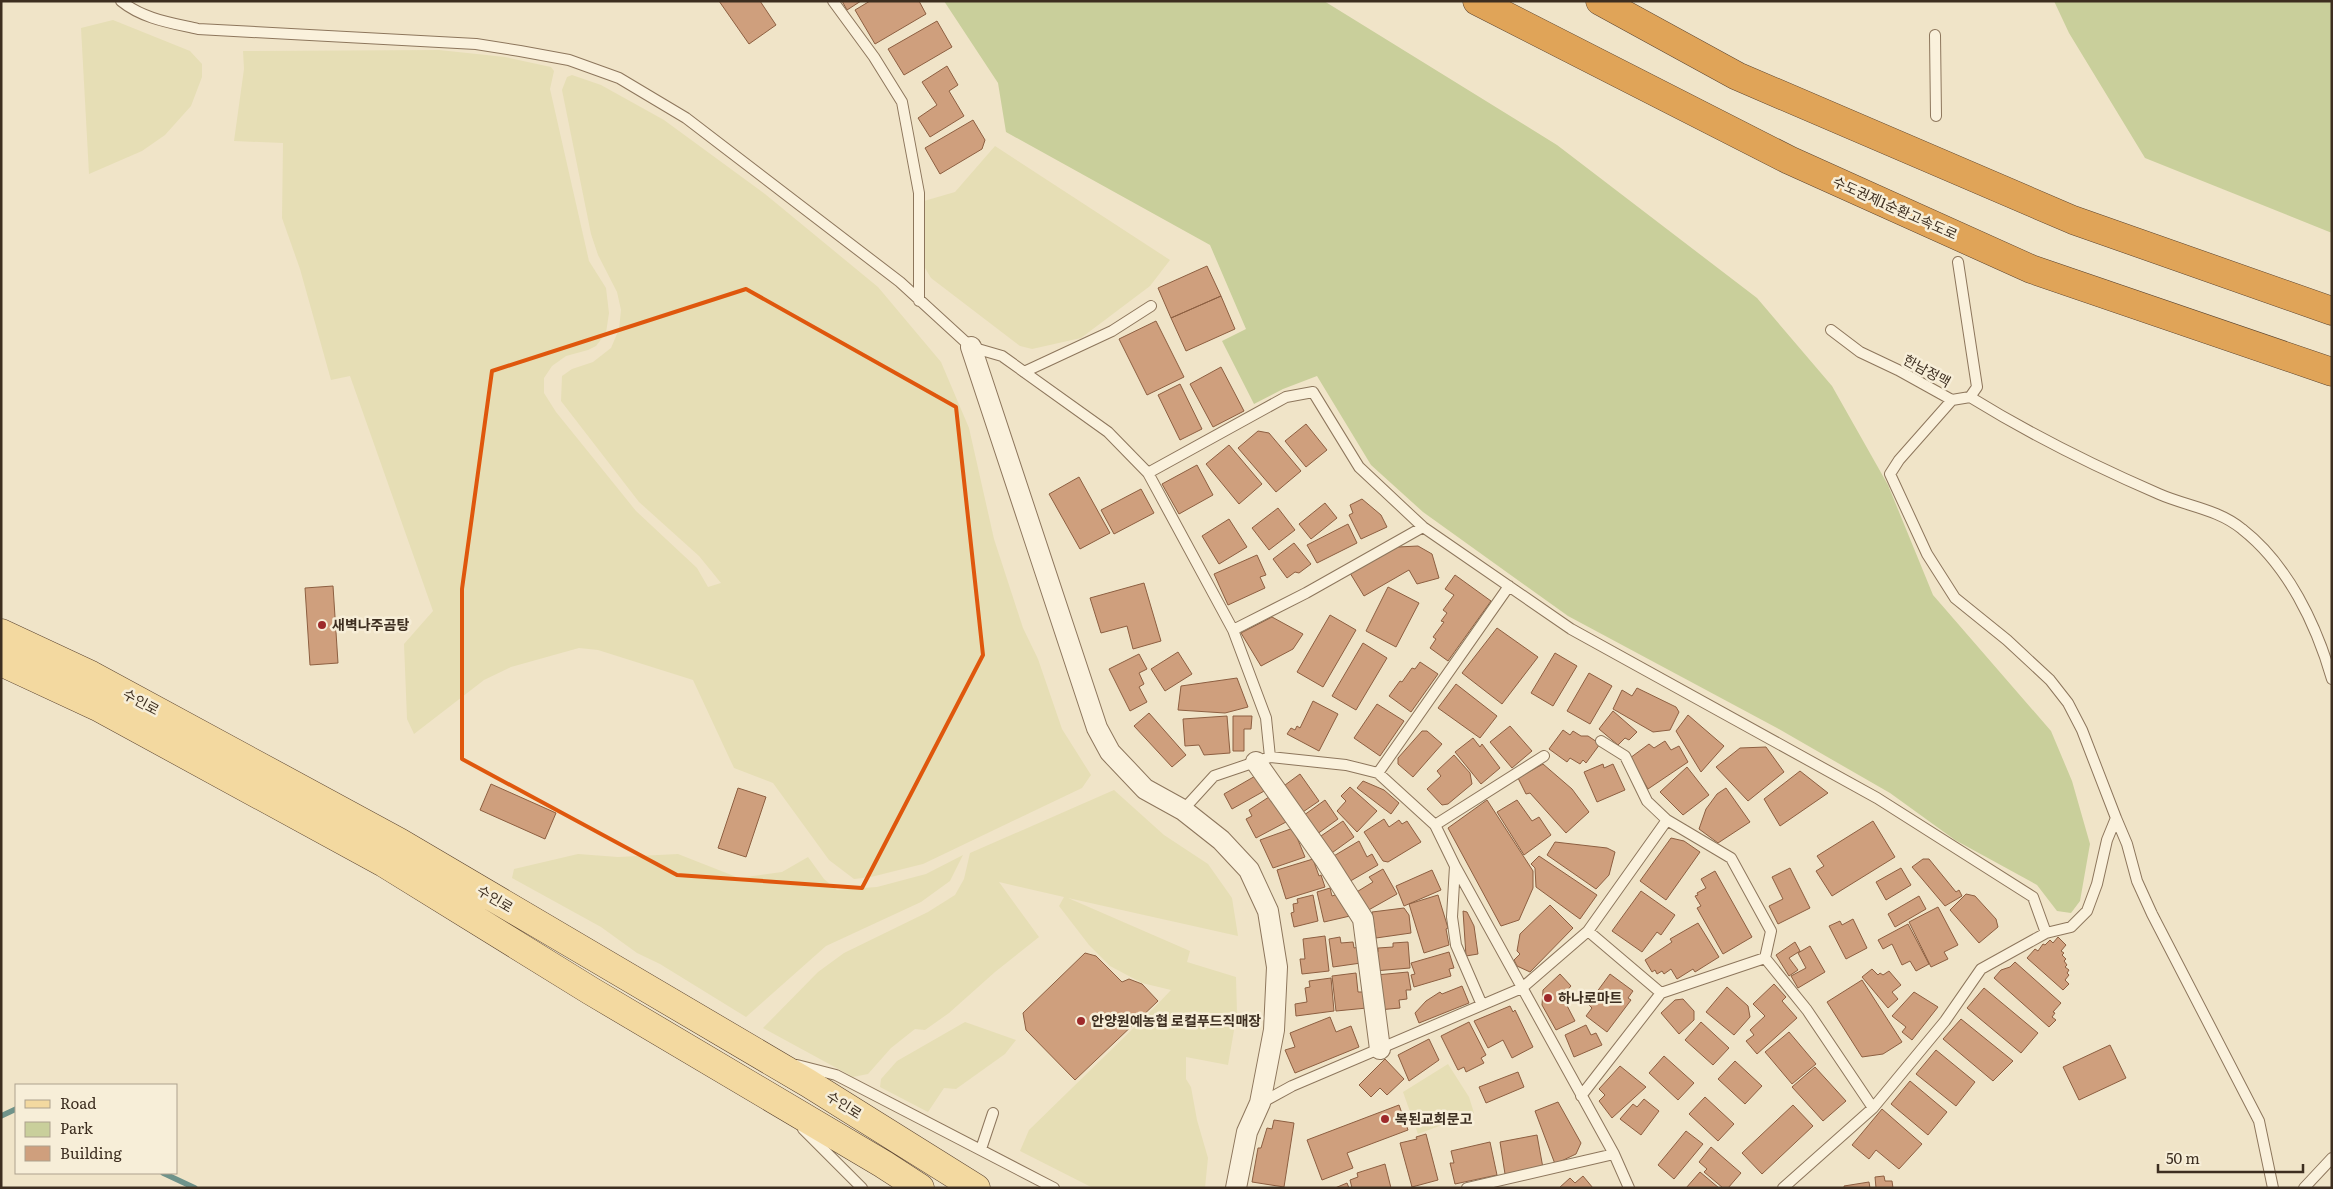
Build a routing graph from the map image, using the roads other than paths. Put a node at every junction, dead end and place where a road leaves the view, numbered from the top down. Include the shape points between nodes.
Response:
1 (121, 1) edge
2 (833, 1) edge
3 (1477, 1) edge
4 (1600, 1) edge
5 (1935, 35) dead end
6 (1936, 116) dead end
7 (1958, 262) dead end
8 (919, 300) junction
9 (1151, 306) dead end
10 (2332, 311) edge
11 (1831, 330) dead end
12 (970, 347) junction
13 (1024, 372) junction
14 (2332, 372) edge
15 (1970, 397) junction
16 (1952, 400) junction
17 (1148, 473) junction
18 (1423, 527) junction
19 (1509, 586) junction
20 (1233, 630) junction
21 (1, 633) edge
22 (1, 662) edge
23 (2332, 680) edge
24 (1601, 741) dead end
25 (1544, 756) dead end
26 (1263, 759) junction
27 (1378, 773) junction
28 (1183, 810) junction
29 (2116, 818) junction
30 (1667, 820) junction
31 (1435, 825) junction
32 (1455, 866) junction
33 (1588, 931) junction
34 (2046, 933) junction
35 (1766, 958) junction
36 (1522, 988) junction
37 (1661, 993) junction
38 (1482, 1005) junction
39 (1380, 1049) junction
40 (762, 1056) junction
41 (770, 1096) junction
42 (1581, 1096) junction
43 (1260, 1103) junction
44 (1872, 1108) junction
45 (993, 1113) dead end
46 (981, 1149) junction
47 (1614, 1154) junction
48 (2332, 1158) edge
49 (862, 1188) edge
50 (920, 1188) edge
51 (976, 1188) edge
52 (1054, 1188) edge
53 (1236, 1188) edge
54 (1467, 1188) edge
55 (1629, 1188) edge
56 (1783, 1188) edge
57 (2273, 1188) edge
58 (2304, 1188) edge

1 - 8 lane via 159,20 198,29 476,44 569,60 620,78 686,118
2 - 8 lane via 902,102 919,193
3 - 14 highway, 수도권제1순환고속도로 via 1789,160 2030,269
4 - 10 highway via 1737,76 2073,220
5 - 6 lane
7 - 15 lane via 1977,387
8 - 12 lane
9 - 13 lane via 1112,331
11 - 16 lane, 한남정맥 via 1860,352
12 - 13 lane via 1002,356
12 - 28 street via 1097,728 1110,752 1145,789
13 - 17 lane via 1108,432
15 - 16 lane, 한남정맥
15 - 23 lane via 2110,472 2161,495 2216,513 2241,527 2270,554 2308,613
16 - 29 lane via 1890,474 1927,554 1954,598 2008,640 2050,680 2068,703 2082,730
17 - 18 lane via 1286,398 1313,392 1359,467
17 - 20 lane
18 - 19 lane
18 - 20 lane
19 - 27 lane
19 - 34 lane via 1571,629 1877,798 2024,892 2032,898
20 - 26 lane via 1266,718
21 - 40 main road, 수인로 via 108,684 399,842
22 - 41 main road, 수인로 via 98,707 384,863
24 - 30 lane via 1625,756 1647,800
25 - 31 lane
26 - 27 lane via 1346,765
26 - 28 lane via 1214,776
26 - 39 street via 1363,919
27 - 31 lane
28 - 43 street via 1221,840 1249,870 1268,911 1277,967 1274,1030
29 - 34 lane via 2087,911 2072,927
29 - 57 lane via 2137,882 2152,914 2259,1121
30 - 33 lane
30 - 35 lane via 1731,858 1771,931
31 - 32 lane
32 - 36 lane
32 - 38 lane via 1452,917 1456,945
33 - 36 lane
33 - 37 lane
34 - 44 lane via 1981,968 1945,1022
35 - 37 lane
35 - 44 lane via 1807,1010
36 - 38 lane
36 - 42 lane
37 - 42 lane
38 - 39 lane
39 - 43 lane
40 - 46 lane via 836,1074
40 - 51 main road, 수인로
41 - 49 lane
41 - 50 main road, 수인로
42 - 47 lane
43 - 53 street via 1247,1132
44 - 56 lane
45 - 46 lane
46 - 52 lane
47 - 54 lane
47 - 55 lane
48 - 58 lane

